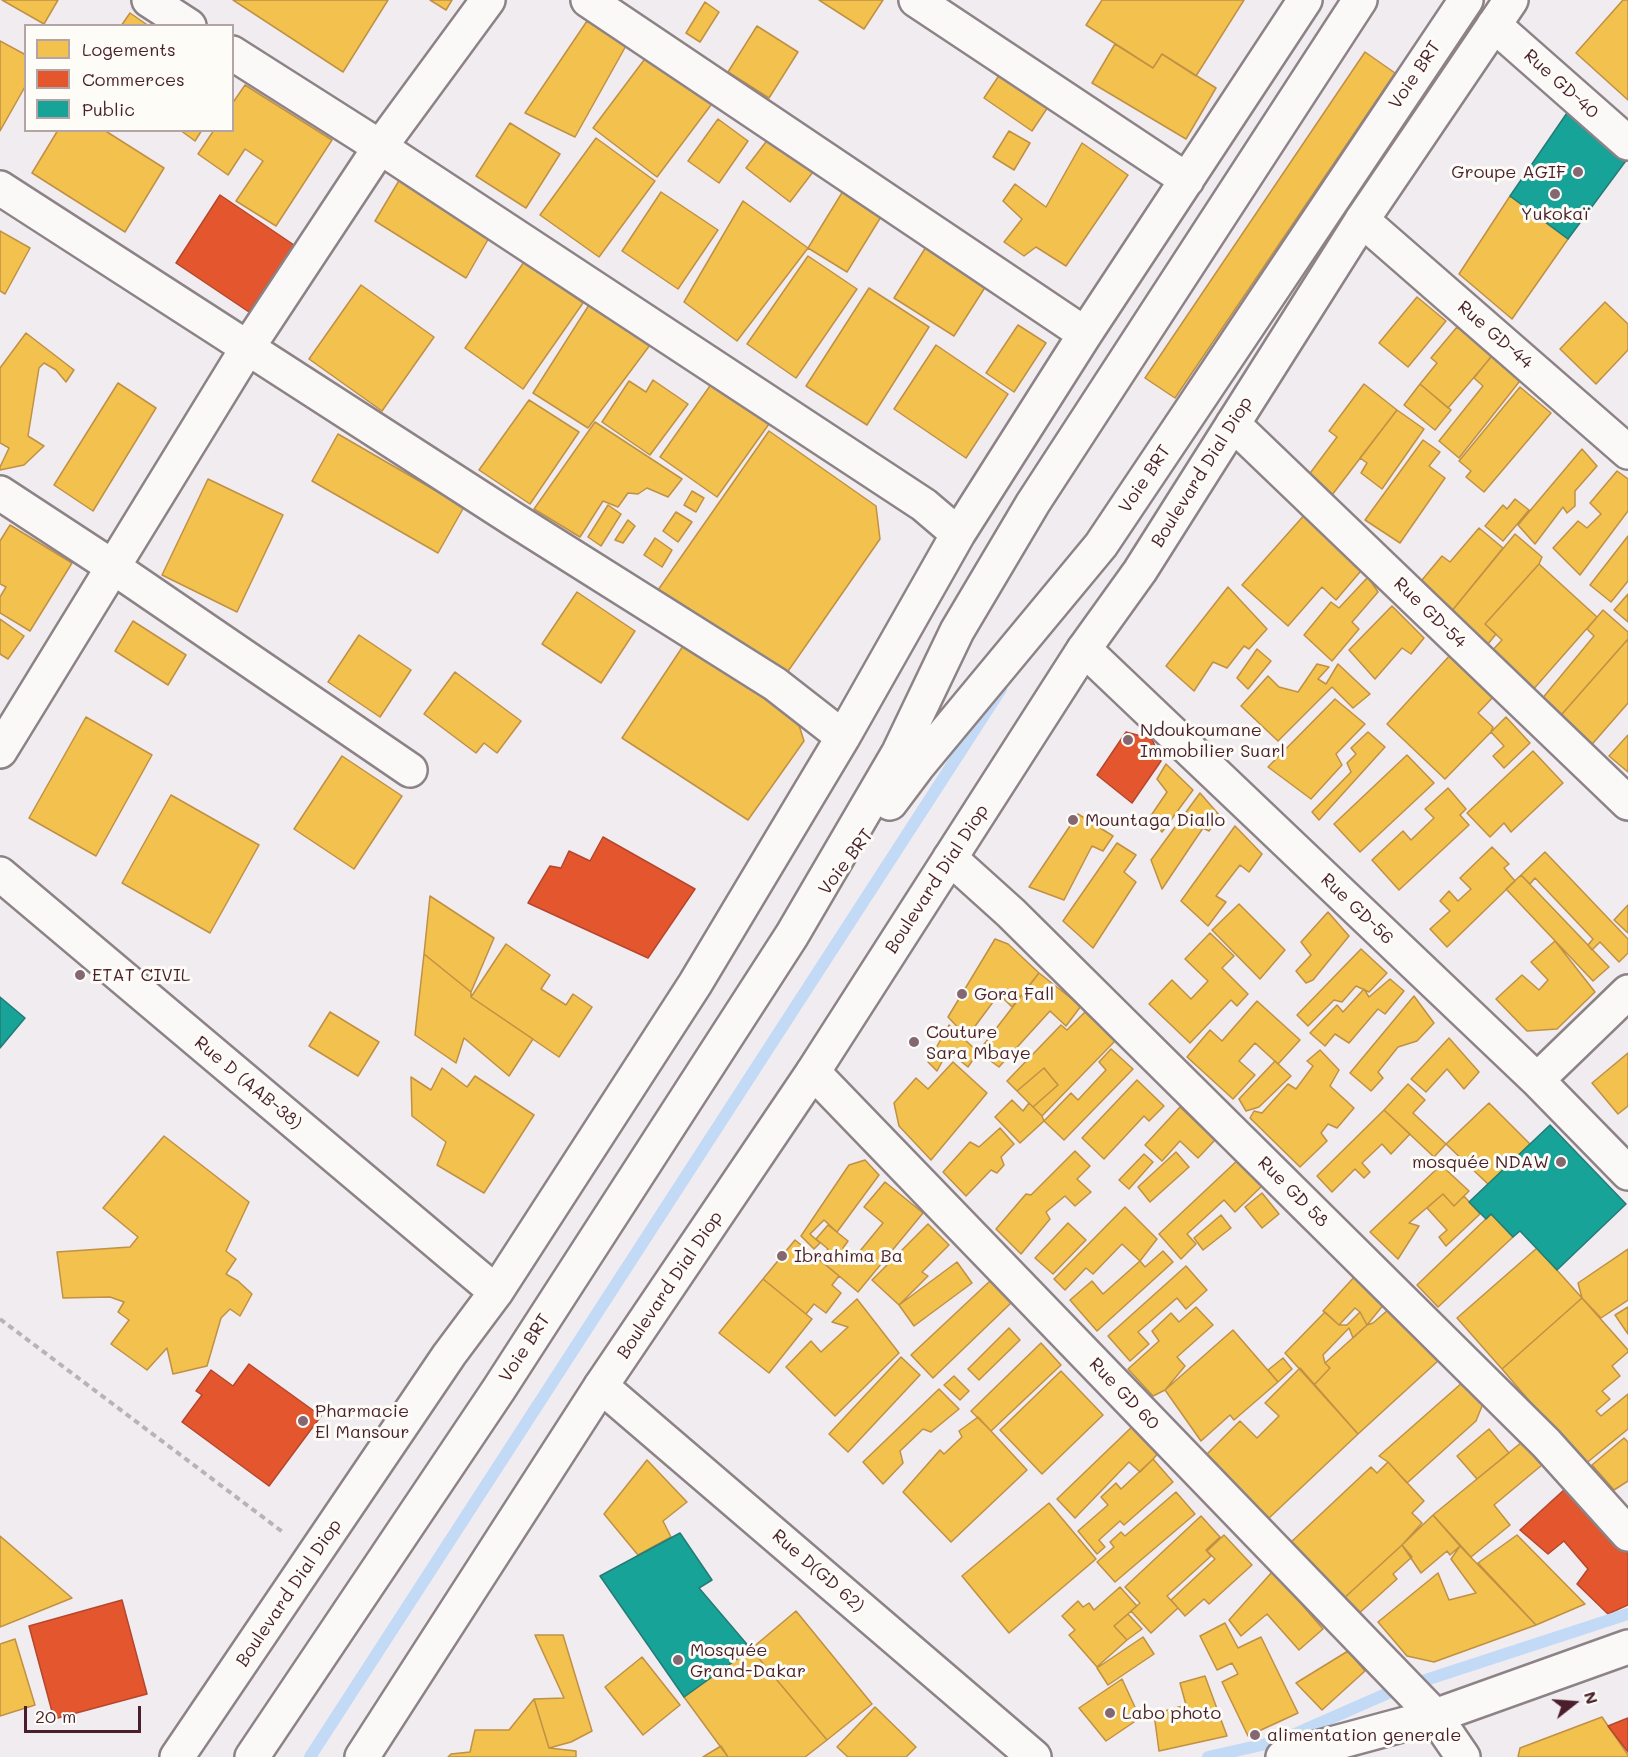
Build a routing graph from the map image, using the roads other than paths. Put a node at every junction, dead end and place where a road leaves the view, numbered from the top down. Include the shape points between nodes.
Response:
1 (149, 0) edge
2 (488, 0) edge
3 (588, 0) edge
4 (916, 0) edge
5 (1305, 0) edge
6 (1360, 0) edge
7 (1466, 0) edge
8 (1503, 12) edge
9 (186, 24) edge
10 (234, 54) edge
11 (1628, 143) edge
12 (380, 147) junction
13 (1187, 180) junction
14 (0, 188) edge
15 (1362, 220) junction
16 (1084, 334) junction
17 (248, 347) junction
18 (1233, 424) junction
19 (1628, 452) edge
20 (0, 493) edge
21 (958, 534) junction
22 (113, 567) junction
23 (1084, 649) junction
24 (843, 737) junction
25 (0, 752) edge
26 (410, 770) dead end
27 (1628, 803) edge
28 (950, 858) junction
29 (0, 874) edge
30 (792, 935) junction
31 (1628, 992) edge
32 (813, 1072) junction
33 (1537, 1080) junction
34 (1628, 1173) edge
35 (496, 1292) junction
36 (601, 1386) junction
37 (1628, 1534) edge
38 (1628, 1647) edge
39 (1435, 1716) junction
40 (177, 1757) edge
41 (252, 1757) edge
42 (362, 1757) edge
43 (1034, 1757) edge
44 (1283, 1757) edge
45 (1463, 1757) edge

1 - 9 street
2 - 12 street
3 - 16 street
4 - 13 street
5 - 13 street, Boulevard Dial Diop
6 - 30 street, Voie BRT via 1033,503 957,631 899,752
7 - 30 street, Voie BRT via 1101,545 917,767
8 - 11 street, Rue GD-40
8 - 15 street, Boulevard Dial Diop
10 - 12 street
12 - 17 street
12 - 21 street via 924,505
13 - 16 street, Boulevard Dial Diop
14 - 17 street
15 - 18 street, Boulevard Dial Diop
15 - 19 street, Rue GD-44
16 - 21 street, Boulevard Dial Diop
17 - 22 street
17 - 24 street via 775,684
18 - 23 street, Boulevard Dial Diop via 1140,571
18 - 27 street, Rue GD-54
20 - 22 street
21 - 24 street, Boulevard Dial Diop
22 - 25 street
22 - 26 street
23 - 28 street, Boulevard Dial Diop
23 - 33 street, Rue GD-56
24 - 35 street, Boulevard Dial Diop via 695,984
28 - 32 street, Boulevard Dial Diop
28 - 37 street, Rue GD 58 via 1011,913 1546,1443
29 - 35 street, Rue D (AAB-38)
30 - 41 street, Voie BRT via 499,1389
31 - 33 street
32 - 36 street, Boulevard Dial Diop
32 - 39 street, Rue GD 60
33 - 34 street, Rue GD-56
35 - 40 street, Boulevard Dial Diop via 449,1355
36 - 42 street, Boulevard Dial Diop
36 - 43 street, Rue D(GD 62)
38 - 39 street
39 - 44 street
39 - 45 street, Rue GD 60

